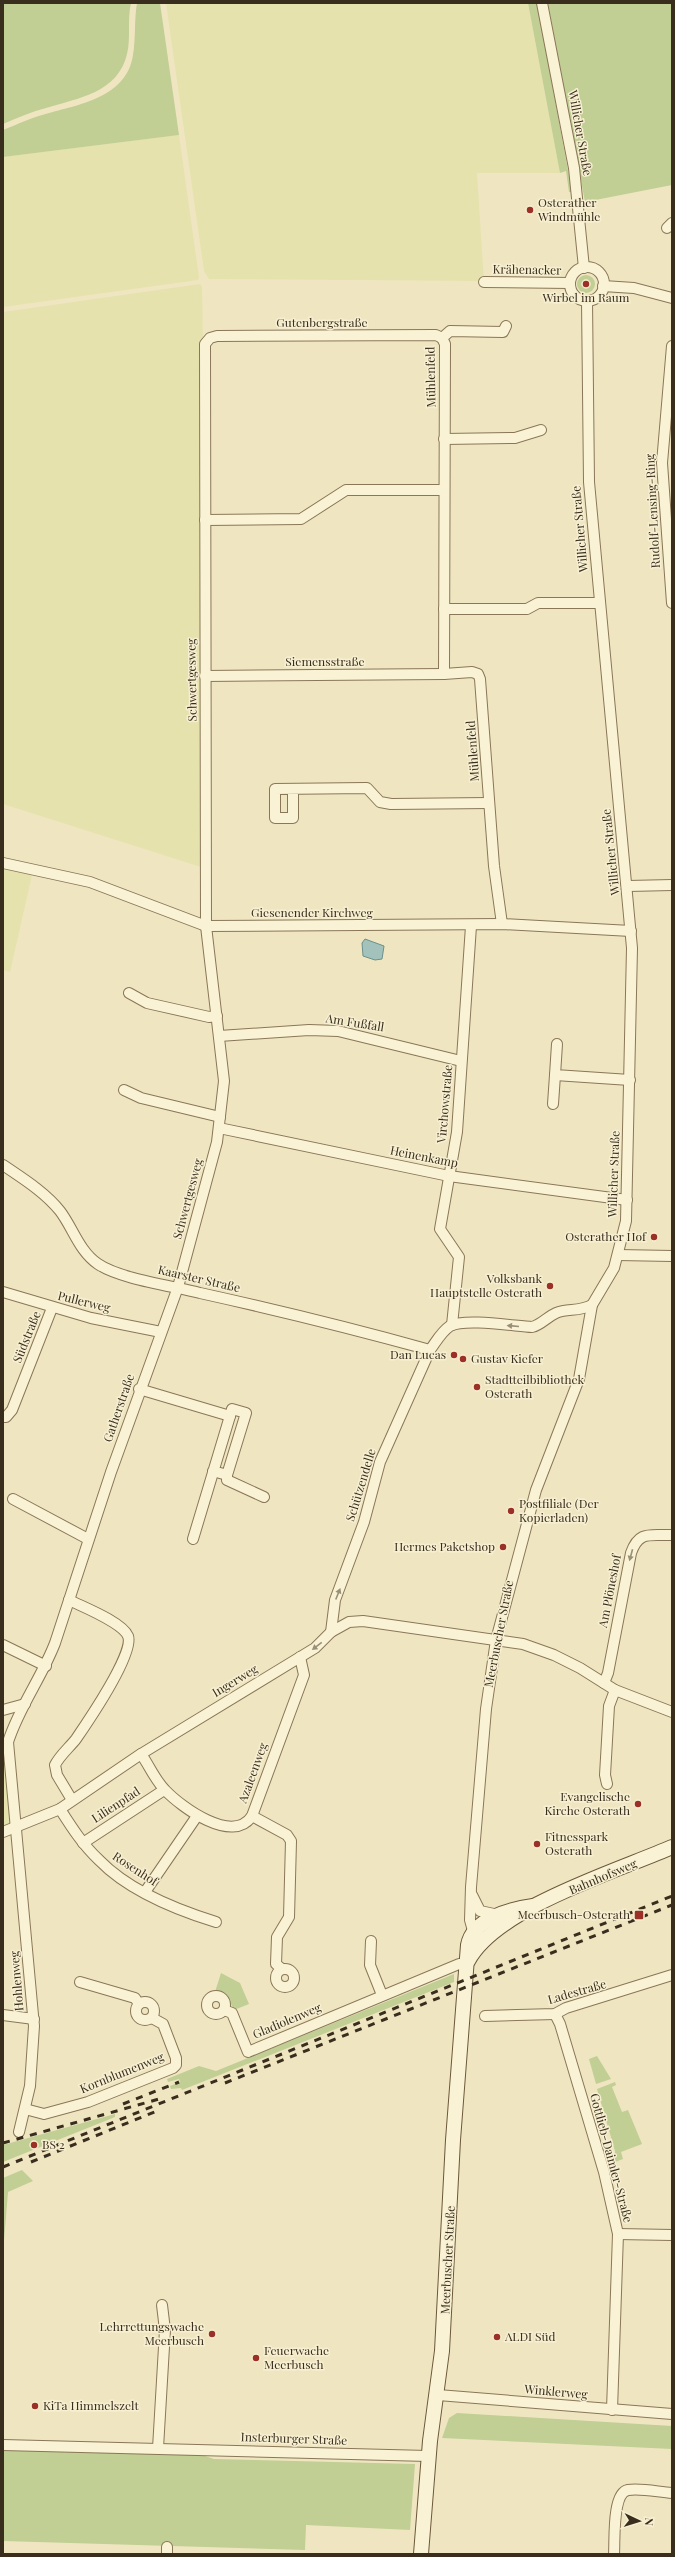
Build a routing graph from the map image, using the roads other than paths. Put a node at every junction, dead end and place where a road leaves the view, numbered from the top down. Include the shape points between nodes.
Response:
1 (542, 3) edge
2 (584, 268) junction
3 (484, 282) dead end
4 (570, 283) junction
5 (603, 286) junction
6 (672, 298) edge
7 (587, 301) junction
8 (506, 326) dead end
9 (442, 338) junction
10 (205, 344) joint
11 (672, 346) edge
12 (541, 430) dead end
13 (444, 438) junction
14 (443, 490) junction
15 (205, 520) junction
16 (600, 603) junction
17 (672, 603) edge
18 (444, 609) junction
19 (444, 674) junction
20 (205, 676) junction
21 (293, 789) dead end
22 (489, 804) junction
23 (3, 863) edge
24 (672, 885) edge
25 (628, 886) junction
26 (502, 924) junction
27 (206, 926) junction
28 (471, 926) junction
29 (631, 931) junction
30 (129, 993) dead end
31 (217, 1016) junction
32 (219, 1036) junction
33 (557, 1044) dead end
34 (461, 1061) junction
35 (555, 1075) junction
36 (630, 1080) junction
37 (124, 1090) dead end
38 (553, 1104) dead end
39 (220, 1117) junction
40 (219, 1128) junction
41 (3, 1165) edge
42 (449, 1176) junction
43 (627, 1200) junction
44 (618, 1255) junction
45 (672, 1256) edge
46 (178, 1287) junction
47 (3, 1292) edge
48 (592, 1305) junction
49 (52, 1308) junction
50 (452, 1325) junction
51 (161, 1332) junction
52 (430, 1350) junction
53 (139, 1389) junction
54 (575, 1392) joint
55 (230, 1416) junction
56 (3, 1417) edge
57 (213, 1471) junction
58 (227, 1476) junction
59 (264, 1497) dead end
60 (13, 1499) dead end
61 (672, 1535) edge
62 (88, 1539) junction
63 (193, 1539) dead end
64 (69, 1600) junction
65 (331, 1632) junction
66 (496, 1640) junction
67 (3, 1645) edge
68 (300, 1658) junction
69 (46, 1666) junction
70 (604, 1683) junction
71 (615, 1690) junction
72 (25, 1704) junction
73 (3, 1710) edge
74 (672, 1712) edge
75 (3, 1731) edge
76 (8, 1742) junction
77 (141, 1754) junction
78 (607, 1784) dead end
79 (164, 1790) junction
80 (72, 1800) junction
81 (60, 1809) junction
82 (197, 1816) junction
83 (252, 1816) junction
84 (15, 1828) junction
85 (3, 1832) edge
86 (83, 1843) junction
87 (672, 1848) edge
88 (471, 1887) junction
89 (145, 1892) junction
90 (533, 1906) junction
91 (499, 1915) junction
92 (216, 1922) dead end
93 (473, 1931) junction
94 (488, 1935) junction
95 (371, 1941) dead end
96 (466, 1965) junction
97 (282, 1969) dead end
98 (672, 1974) edge
99 (80, 1982) dead end
100 (382, 1995) junction
101 (224, 2010) dead end
102 (555, 2014) junction
103 (3, 2015) edge
104 (485, 2016) dead end
105 (34, 2018) junction
106 (25, 2109) junction
107 (19, 2132) dead end
108 (618, 2234) junction
109 (672, 2235) edge
110 (162, 2305) dead end
111 (438, 2395) junction
112 (612, 2410) junction
113 (672, 2414) edge
114 (3, 2445) edge
115 (158, 2448) junction
116 (428, 2456) junction
117 (672, 2492) edge
118 (421, 2554) edge
119 (614, 2554) edge

1 - 2 street, Willicher Straße via 574,168
2 - 4 street via 574,273
2 - 5 street via 596,270 603,280
3 - 4 street, Krähenacker
4 - 7 street via 574,296
5 - 6 street via 634,288
5 - 7 street via 598,297
7 - 16 street, Willicher Straße via 589,482
8 - 9 street, Mühlenfeld via 503,332 450,331
9 - 10 street, Gutenbergstraße via 436,335 217,336 210,338
9 - 13 street, Mühlenfeld via 445,344
10 - 15 street, Schwertgesweg
11 - 17 street, Rudolf-Lensing-Ring via 662,463
12 - 13 street via 515,438
13 - 14 street, Mühlenfeld
14 - 15 street via 346,490 301,519
14 - 18 street, Mühlenfeld
15 - 20 street, Schwertgesweg
16 - 18 street via 538,603 527,609
16 - 25 street, Willicher Straße
18 - 19 street, Mühlenfeld
19 - 20 street, Siemensstraße
19 - 22 street, Mühlenfeld via 472,672 478,674 480,679
20 - 27 street, Schwertgesweg
21 - 22 street via 367,788 380,802 391,804
22 - 26 street, Mühlenfeld
23 - 27 street, Giesenender Kirchweg via 90,882
24 - 25 street
25 - 29 street, Willicher Straße
26 - 28 street, Giesenender Kirchweg
26 - 29 street, Giesenender Kirchweg
27 - 28 street, Giesenender Kirchweg
27 - 31 street, Schwertgesweg
28 - 34 street, Virchowstraße
29 - 36 street, Willicher Straße
30 - 31 street via 147,1003 209,1017
31 - 32 street, Schwertgesweg
32 - 34 street, Am Fußfall via 309,1030 338,1031
32 - 39 street, Schwertgesweg via 224,1081
33 - 35 street
34 - 42 street, Virchowstraße via 457,1132
35 - 36 street
35 - 38 street
36 - 43 street, Willicher Straße
37 - 39 street via 140,1098
39 - 40 street, Schwertgesweg
40 - 42 street, Heinenkamp
40 - 46 street, Schwertgesweg
41 - 46 street, Kaarster Straße via 40,1191 58,1209 76,1240 99,1265 114,1272
42 - 43 street, Heinenkamp
42 - 50 street, Virchowstraße via 440,1228 459,1257
43 - 44 street, Willicher Straße via 626,1221
44 - 45 street
44 - 48 street, Willicher Straße via 608,1280
46 - 51 street, Gatherstraße
46 - 52 street, Kaarster Straße via 345,1326
47 - 49 street, Pullerweg
48 -> 50 street via 579,1311 560,1312 532,1327 486,1323
48 - 54 street, Willicher Straße
49 - 51 street, Pullerweg
49 - 56 street, Südstraße via 12,1410
50 - 52 street, Schützendelle
51 - 53 street, Gatherstraße
65 -> 52 street, Schützendelle via 335,1600 364,1522 380,1462
53 - 55 street
53 - 62 street, Gatherstraße
54 - 66 street, Meerbuscher Straße via 536,1490
55 - 57 street
55 - 58 street via 232,1409 246,1413
57 - 58 street
57 - 63 street
58 - 59 street via 227,1480
60 - 62 street
61 -> 70 street, Am Plöneshof via 641,1537 635,1542 630,1553
62 - 64 street, Gatherstraße
64 - 69 street, Gatherstraße
64 - 80 street via 122,1628 129,1642 120,1667 98,1706 55,1765 57,1775
65 - 66 street, Ingerweg via 349,1622 363,1621
65 -> 68 street, Ingerweg
66 - 70 street, Ingerweg via 536,1648 580,1668
66 - 88 street, Meerbuscher Straße via 486,1708
67 - 69 street
68 - 77 street, Ingerweg
68 - 83 street, Azaleenweg via 304,1675
69 - 72 street, Gatherstraße
70 - 71 street, Ingerweg
71 - 74 street, Ingerweg
71 - 78 street via 610,1706 604,1775
72 - 73 street
72 - 76 street, Gatherstraße via 14,1723
75 - 76 street
76 - 84 street, Gatherstraße
77 - 79 street
77 - 80 street, Ingerweg
79 - 82 street
79 - 86 street, Lilienpfad
80 - 81 street, Ingerweg
81 - 84 street, Ingerweg
81 - 86 street, Rosenhof
82 - 83 street via 234,1827 245,1824
82 - 89 street
83 - 97 street, Azaleenweg via 287,1835 291,1841 289,1916 277,1937 276,1964
84 - 85 street, Ingerweg
84 - 105 street, Hohlenweg
86 - 89 street, Rosenhof via 117,1876
87 - 90 main road, Bahnhofsweg
88 - 91 street, Meerbuscher Straße via 474,1904 480,1911
88 - 93 street, Meerbuscher Straße via 470,1915
89 - 92 street, Rosenhof via 183,1912
90 - 91 main road, Bahnhofsweg
90 - 94 main road, Bahnhofsweg
91 - 93 main road, Bahnhofsweg
93 - 94 street via 480,1935
93 - 96 main road, Meerbuscher Straße via 468,1945
94 - 96 main road, Meerbuscher Straße via 475,1949
95 - 100 street via 370,1965
96 - 100 street, Gladiolenweg via 459,1964
96 - 111 main road, Meerbuscher Straße
98 - 102 street, Ladestraße via 566,2008
99 - 106 street, Kornblumenweg via 135,1998 139,2004 136,2012 138,2018 145,2021 152,2018 163,2024 176,2064 173,2068 88,2102 44,2114
100 - 101 street, Gladiolenweg via 248,2052 232,2014
102 - 104 street, Ladestraße
102 - 108 street, Gottlieb-Daimler-Straße via 604,2172
103 - 105 street
105 - 106 street, Hohlenweg via 30,2086
106 - 107 street, Hohlenweg
108 - 109 street
108 - 112 street, Gottlieb-Daimler-Straße
110 - 115 street via 165,2330
111 - 112 street, Winklerweg
111 - 116 main road, Meerbuscher Straße
112 - 113 street, Winklerweg
114 - 115 street, Insterburger Straße
115 - 116 street, Insterburger Straße
116 - 118 main road, Meerbuscher Straße
117 - 119 street via 628,2490 621,2494 617,2502

